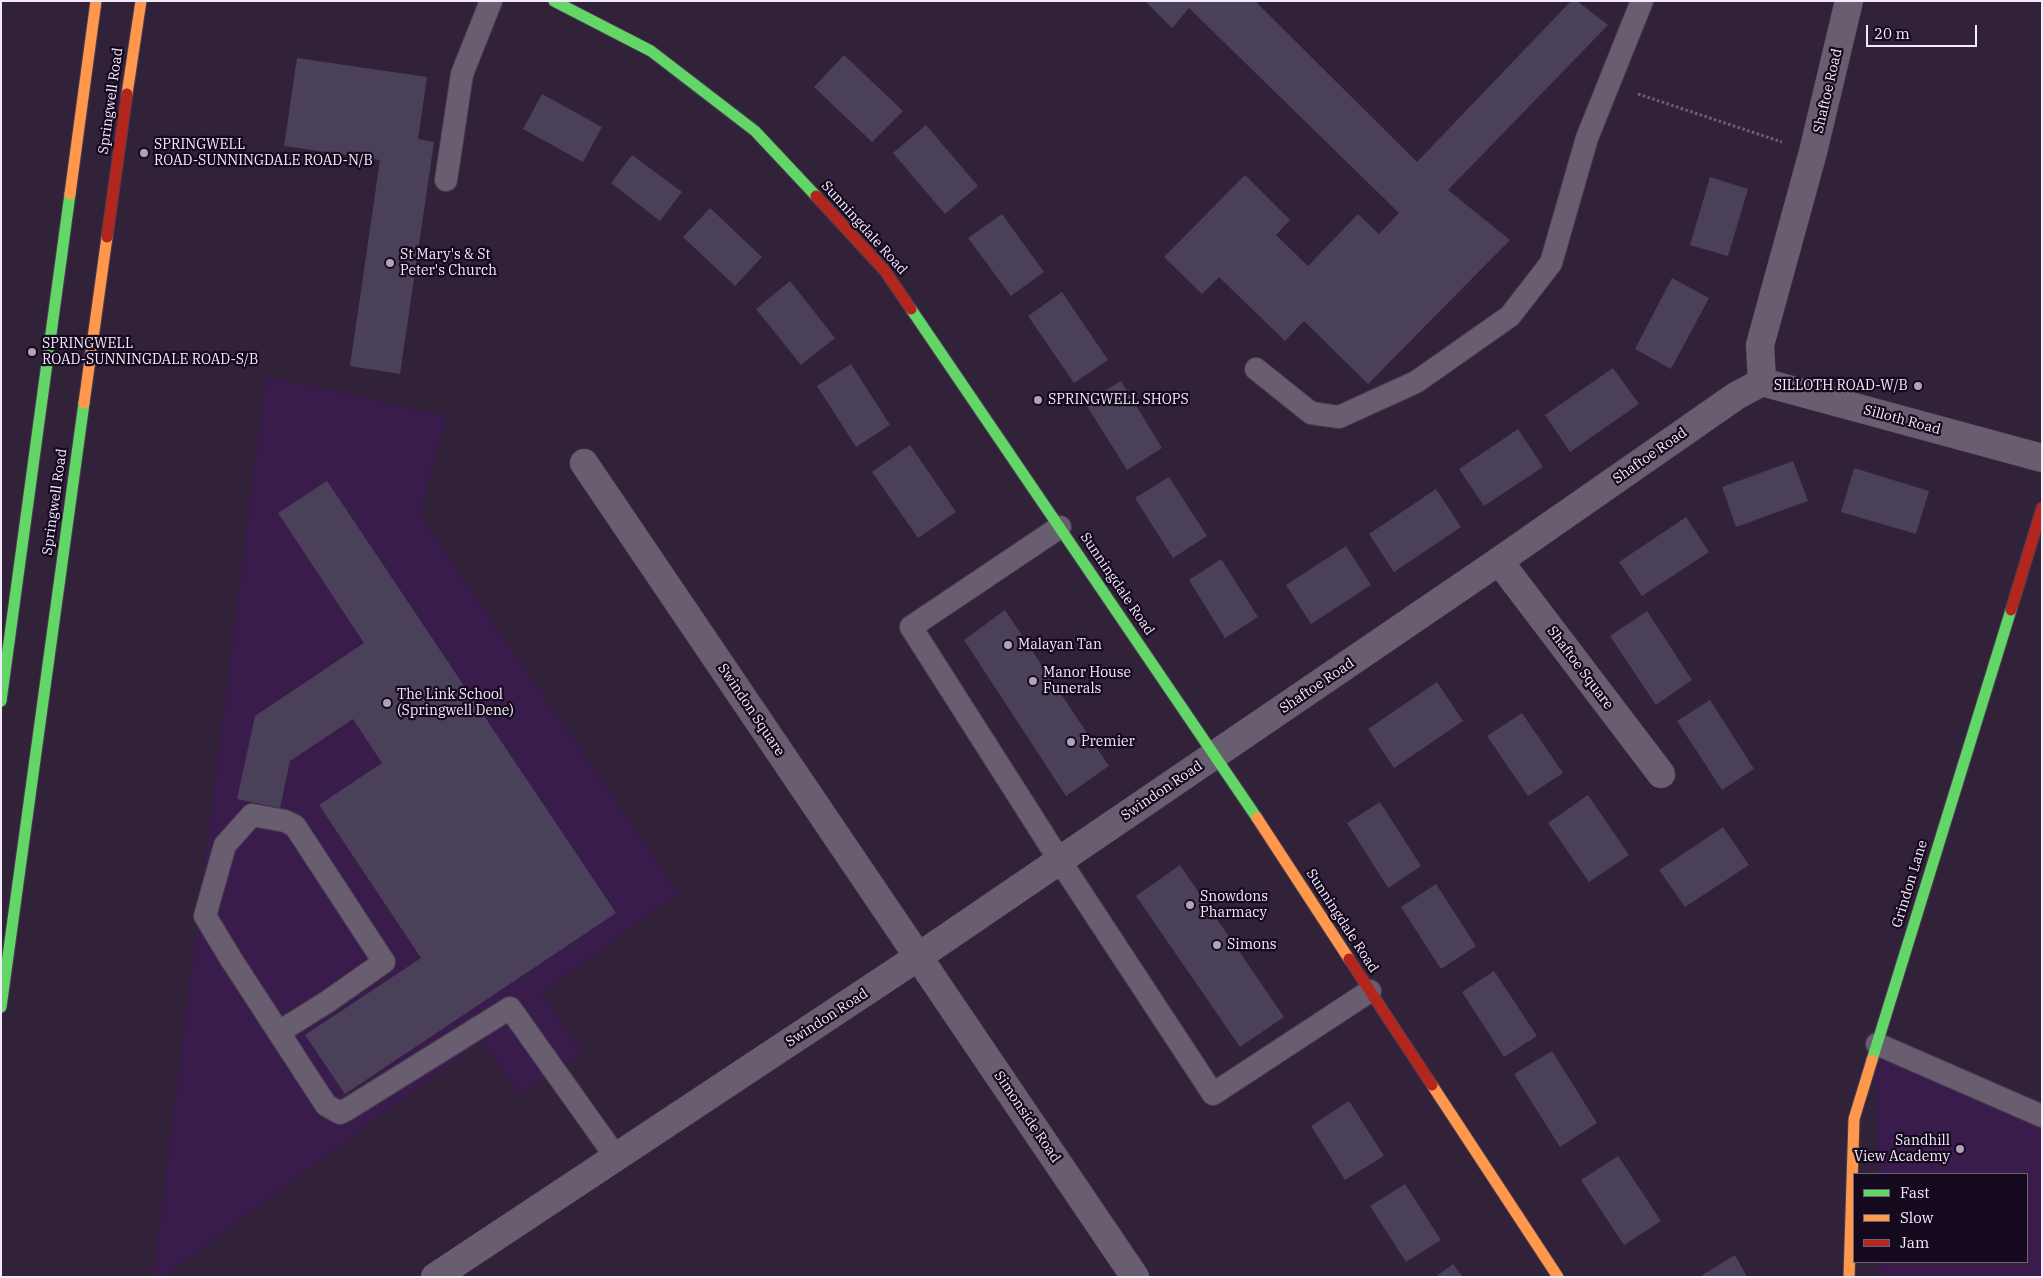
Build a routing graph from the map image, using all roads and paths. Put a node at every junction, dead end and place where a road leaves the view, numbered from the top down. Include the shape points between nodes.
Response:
1 (96, 1) edge
2 (141, 1) edge
3 (491, 1) edge
4 (554, 1) edge
5 (1642, 1) edge
6 (1849, 1) edge
7 (1609, 84) junction
8 (1813, 152) junction
9 (446, 180) dead end
10 (1256, 369) dead end
11 (1762, 382) junction
12 (2042, 458) edge
13 (584, 463) dead end
14 (2042, 508) edge
15 (1060, 527) junction
16 (2035, 551) edge
17 (1499, 561) junction
18 (1, 701) edge
19 (1216, 755) junction
20 (1661, 774) dead end
21 (1060, 861) junction
22 (918, 957) junction
23 (1370, 991) junction
24 (1, 1007) edge
25 (279, 1032) junction
26 (1877, 1044) junction
27 (2042, 1116) edge
28 (616, 1158) junction
29 (435, 1277) edge
30 (1135, 1277) edge
31 (1558, 1277) edge
32 (1850, 1277) edge

1 - 18 street, Springwell Road
2 - 24 street, Springwell Road
3 - 9 lane via 462,74
4 - 15 street, Sunningdale Road via 651,51 755,131 885,271
5 - 7 lane
6 - 8 street, Shaftoe Road
7 - 8 path
7 - 10 lane via 1587,138 1551,263 1510,316 1416,382 1338,417 1311,413
8 - 11 street, Shaftoe Road via 1760,345
11 - 12 street, Silloth Road
11 - 17 street, Shaftoe Road via 1736,396
13 - 22 street, Swindon Square
14 - 16 street, Grindon Lane
15 - 19 street, Sunningdale Road
15 - 21 lane via 911,627
16 - 26 street, Grindon Lane
17 - 19 street, Shaftoe Road
17 - 20 street, Shaftoe Square
19 - 21 street, Swindon Road
19 - 23 street, Sunningdale Road
21 - 22 street, Swindon Road
21 - 23 lane via 1213,1094
22 - 28 street, Swindon Road
22 - 30 street, Simonside Road
23 - 31 street, Sunningdale Road
25 - 25 lane via 205,916 225,845 252,815 285,820 295,826 384,962
25 - 28 lane via 326,1105 340,1113 510,1008
26 - 27 lane
26 - 32 street, Grindon Lane via 1854,1119
28 - 29 street, Swindon Road

